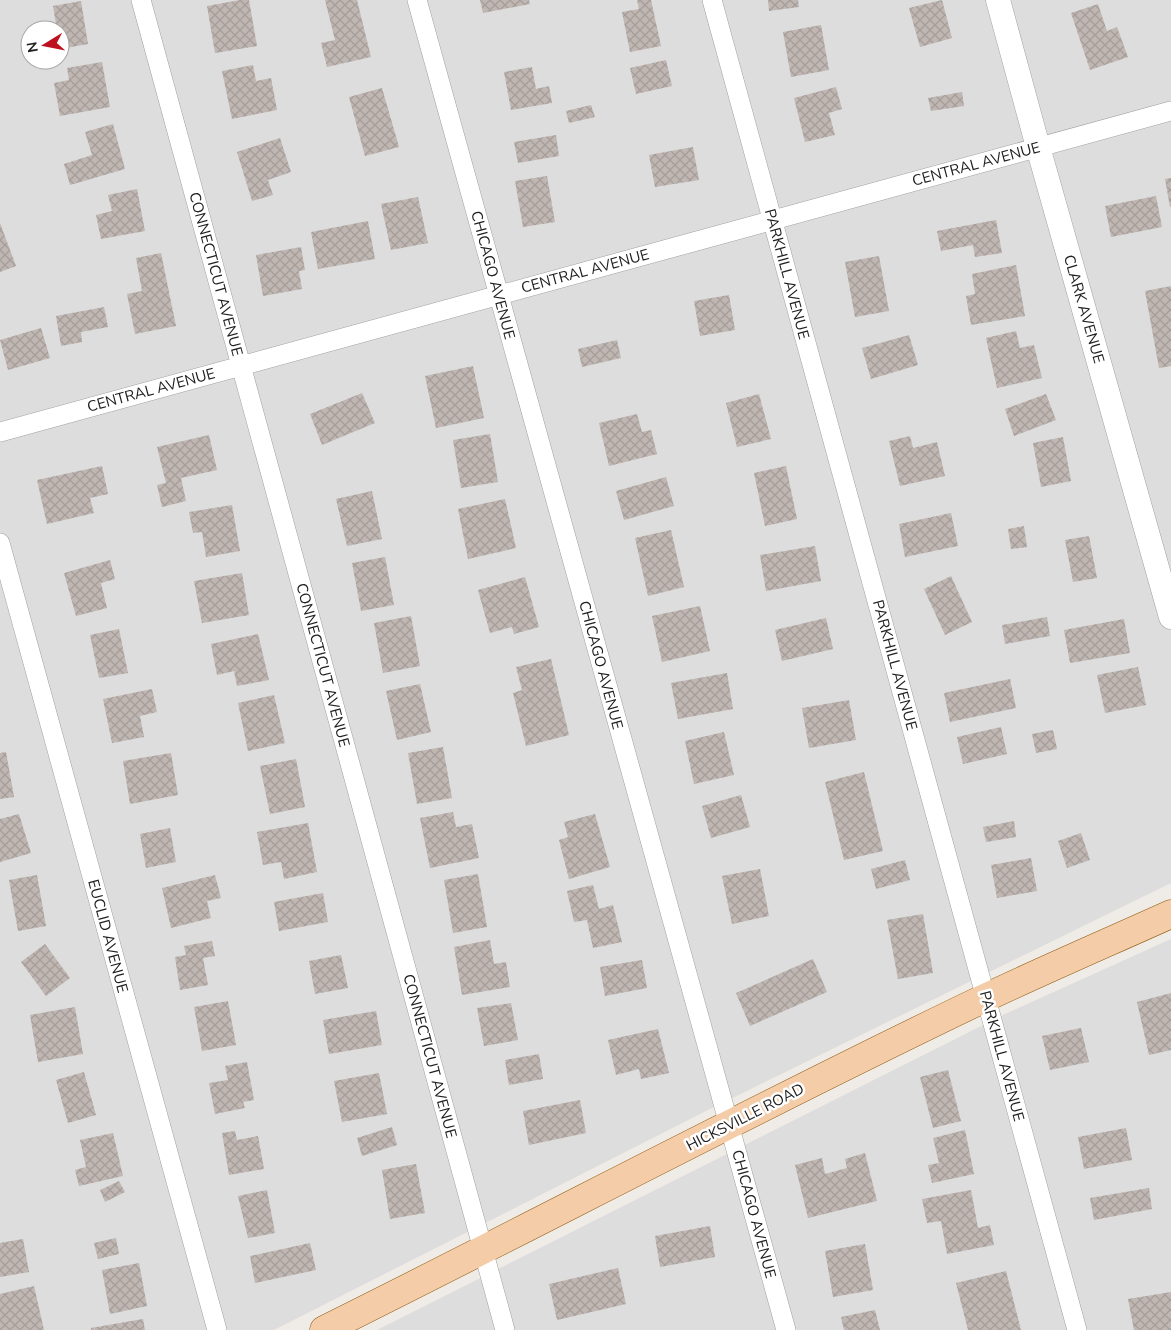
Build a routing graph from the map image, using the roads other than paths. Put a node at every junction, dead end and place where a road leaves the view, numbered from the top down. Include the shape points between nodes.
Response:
1 (141, 0) edge
2 (417, 0) edge
3 (712, 0) edge
4 (998, 0) edge
5 (1171, 111) edge
6 (1038, 147) junction
7 (772, 220) junction
8 (499, 295) junction
9 (241, 366) junction
10 (0, 432) edge
11 (0, 543) edge
12 (1171, 617) edge
13 (1171, 914) edge
14 (986, 998) junction
15 (729, 1125) junction
16 (483, 1251) junction
17 (217, 1330) edge
18 (324, 1330) edge
19 (505, 1330) edge
20 (786, 1330) edge
21 (1077, 1330) edge

1 - 9 street, CONNECTICUT AVENUE
2 - 8 street, CHICAGO AVENUE
3 - 7 street, PARKHILL AVENUE
4 - 6 street, CLARK AVENUE
5 - 6 street, CENTRAL AVENUE
6 - 7 street, CENTRAL AVENUE
6 - 12 street, CLARK AVENUE
7 - 8 street, CENTRAL AVENUE
7 - 14 street, PARKHILL AVENUE
8 - 9 street, CENTRAL AVENUE
8 - 15 street, CHICAGO AVENUE
9 - 10 street, CENTRAL AVENUE
9 - 16 street, CONNECTICUT AVENUE
11 - 17 street, EUCLID AVENUE
13 - 14 main road, HICKSVILLE ROAD
14 - 15 main road, HICKSVILLE ROAD
14 - 21 street, PARKHILL AVENUE
15 - 16 main road, HICKSVILLE ROAD
15 - 20 street, CHICAGO AVENUE
16 - 18 main road, HICKSVILLE ROAD
16 - 19 street, CONNECTICUT AVENUE

